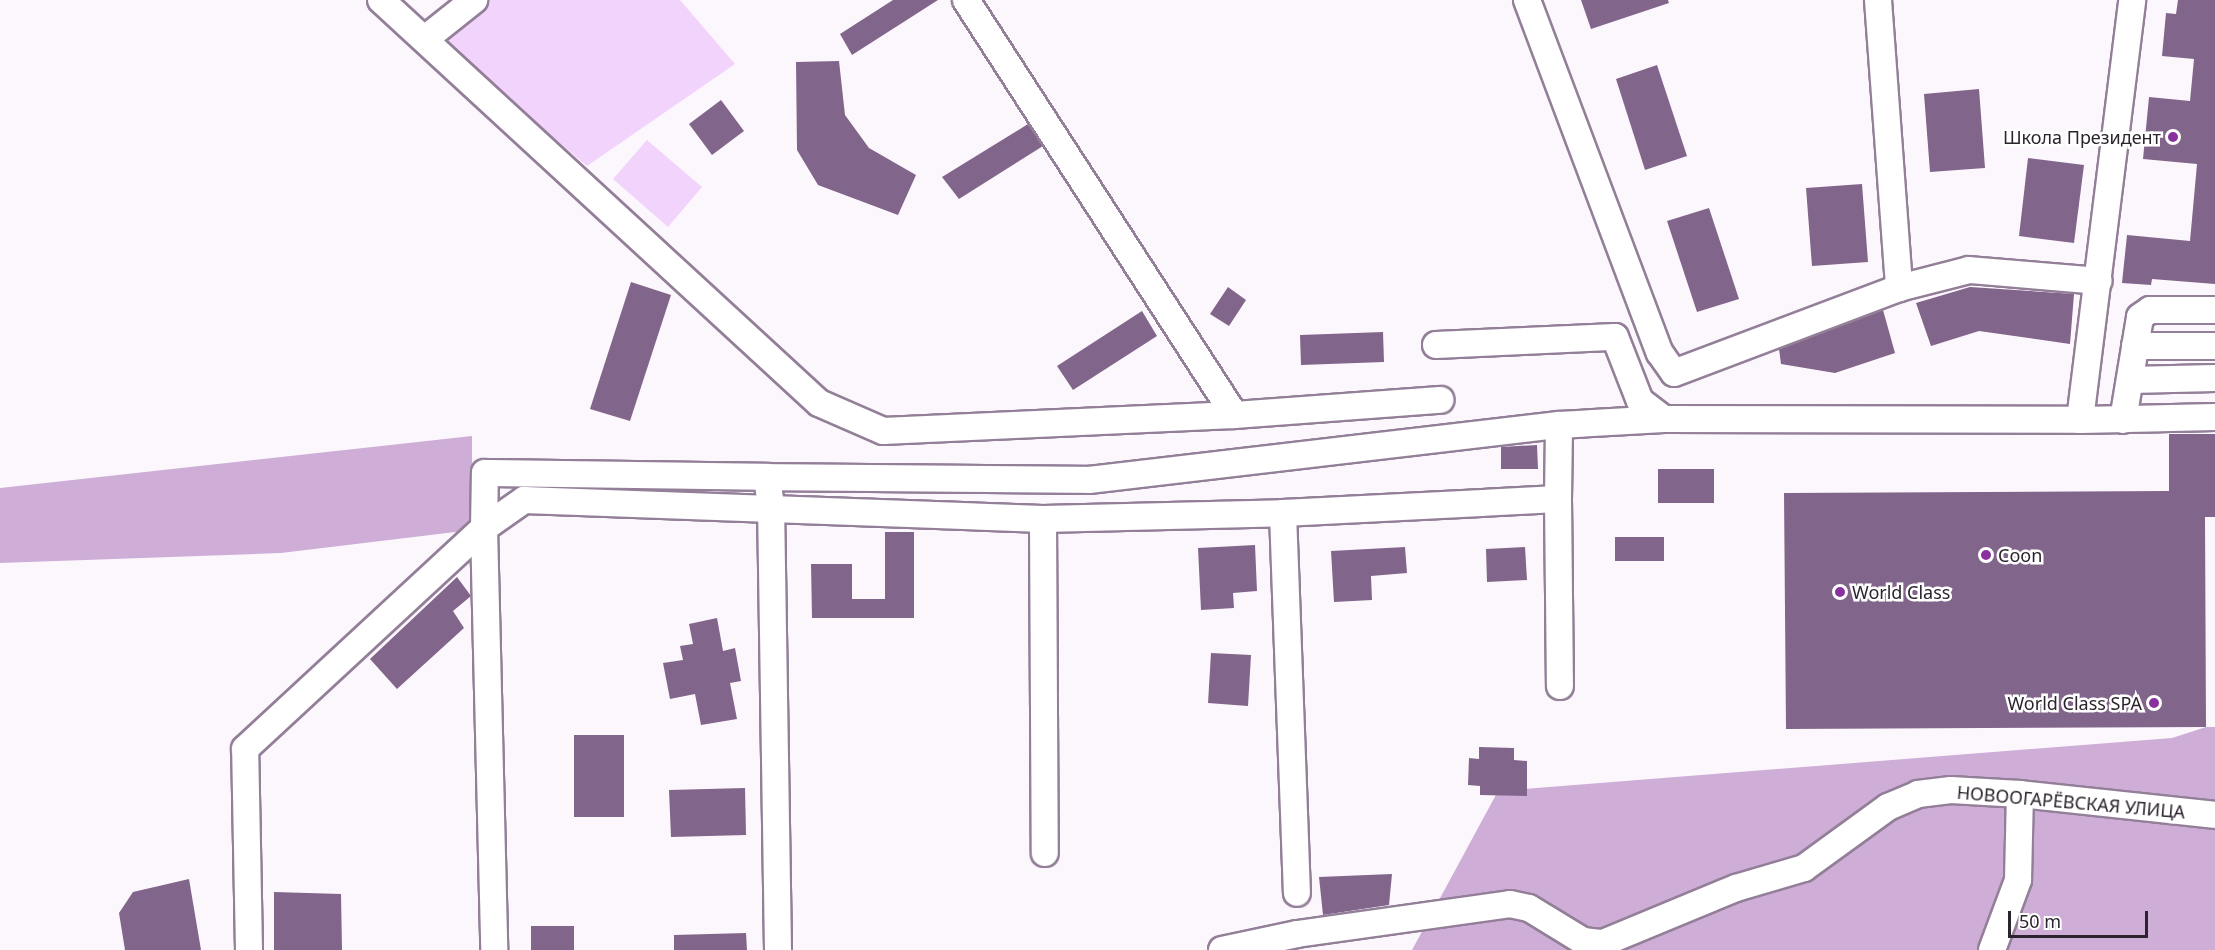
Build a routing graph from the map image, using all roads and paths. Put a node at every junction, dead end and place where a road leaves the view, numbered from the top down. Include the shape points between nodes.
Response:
1 (381, 0) edge
2 (474, 0) edge
3 (966, 0) edge
4 (1527, 0) edge
5 (1878, 0) edge
6 (2132, 0) edge
7 (425, 39) junction
8 (2099, 281) junction
9 (1899, 288) junction
10 (2215, 310) edge
11 (1436, 345) dead end
12 (2135, 346) junction
13 (2215, 346) edge
14 (2215, 378) edge
15 (2130, 380) junction
16 (1440, 400) dead end
17 (1234, 415) junction
18 (2215, 417) edge
19 (1664, 419) junction
20 (2080, 420) junction
21 (2123, 420) junction
22 (1559, 425) junction
23 (767, 477) junction
24 (1558, 499) junction
25 (771, 506) junction
26 (1283, 513) junction
27 (1043, 519) junction
28 (484, 528) junction
29 (1560, 686) dead end
30 (2020, 794) junction
31 (2215, 815) edge
32 (1045, 853) dead end
33 (1297, 893) dead end
34 (249, 950) edge
35 (494, 950) edge
36 (778, 950) edge
37 (1222, 950) edge
38 (1992, 950) edge

1 - 7 street
2 - 7 street
3 - 17 street
4 - 9 street via 1660,353 1674,373
5 - 9 street
6 - 8 street
7 - 17 street via 819,403 883,431
8 - 9 street via 1969,270
8 - 20 street
10 - 12 street via 2150,310 2140,317
11 - 19 street via 1615,337 1640,401
12 - 13 street
12 - 15 street
14 - 15 street
15 - 21 street
16 - 17 street
18 - 21 street
19 - 20 street
19 - 22 street
20 - 21 street
22 - 23 street via 1089,480
22 - 24 street
23 - 25 street
23 - 28 street via 485,472
24 - 26 street
24 - 29 street
25 - 27 street
25 - 28 street via 525,500
25 - 36 street
26 - 27 street
26 - 33 street
27 - 32 street
28 - 34 street via 245,749
28 - 35 street
30 - 31 street, НОВООГАРЁВСКАЯ УЛИЦА
30 - 37 street, НОВООГАРЁВСКАЯ УЛИЦА via 1951,790 1918,794 1888,807 1804,868 1736,888 1603,943 1583,941 1529,908 1510,904 1297,934
30 - 38 street via 2018,880

